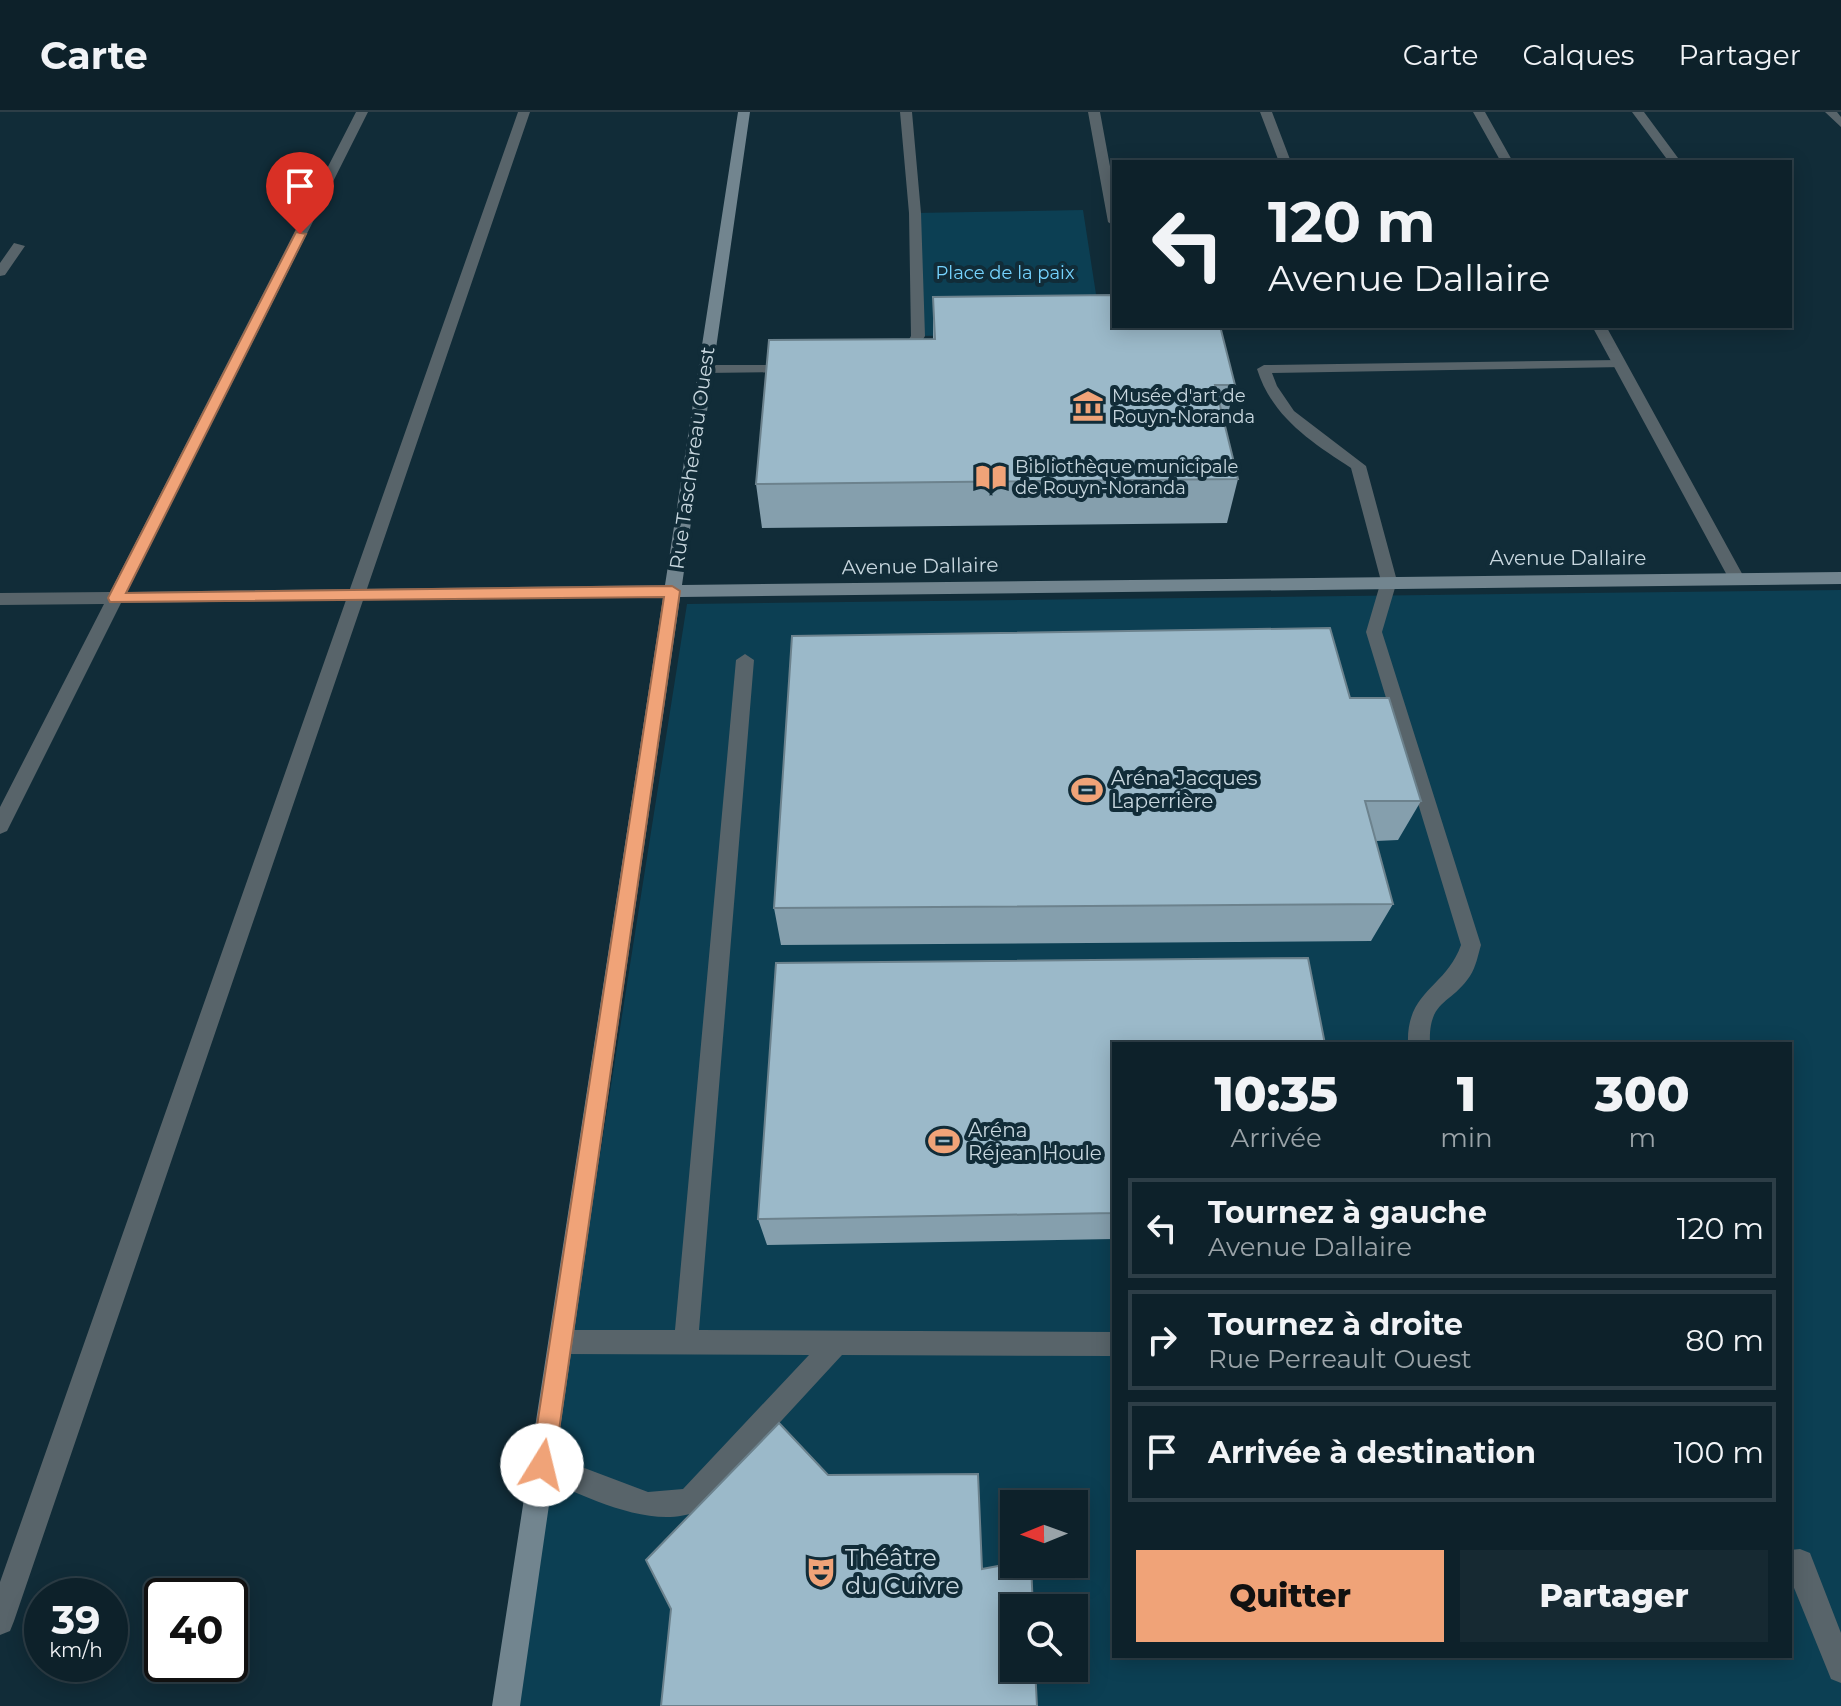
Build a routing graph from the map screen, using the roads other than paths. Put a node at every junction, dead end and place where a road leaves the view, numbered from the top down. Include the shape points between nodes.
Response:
1 (362, 112) edge
2 (524, 112) edge
3 (744, 112) edge
4 (906, 112) edge
5 (1094, 112) edge
6 (1266, 112) edge
7 (1479, 112) edge
8 (1638, 112) edge
9 (1831, 112) edge
10 (1841, 124) edge
11 (1284, 160) edge
12 (1506, 160) edge
13 (1674, 160) edge
14 (1112, 211) edge
15 (19, 246) dead end
16 (0, 272) edge
17 (1600, 328) edge
18 (1619, 364) junction
19 (810, 368) edge
20 (885, 368) edge
21 (705, 369) junction
22 (1841, 578) edge
23 (1737, 579) junction
24 (1389, 581) junction
25 (672, 591) junction
26 (354, 595) junction
27 (116, 598) junction
28 (0, 599) edge
29 (745, 660) dead end
30 (0, 826) edge
31 (1419, 1042) edge
32 (561, 1342) junction
33 (686, 1342) junction
34 (837, 1343) junction
35 (1112, 1344) edge
36 (542, 1465) junction
37 (1792, 1564) edge
38 (0, 1621) edge
39 (1841, 1669) edge
40 (506, 1706) edge

1 - 27 street
2 - 26 street
3 - 21 street, Rue Taschereau Ouest
4 - 20 street via 918,336 900,367
5 - 14 street
6 - 11 street
7 - 12 street
8 - 13 street
9 - 10 street
15 - 16 street
17 - 18 street
18 - 23 street
18 - 24 street via 1264,369 1268,388 1301,427 1358,466
19 - 21 street
21 - 25 street, Rue Taschereau Ouest
22 - 23 street, Avenue Dallaire
23 - 24 street, Avenue Dallaire
24 - 25 street, Avenue Dallaire
24 - 31 street via 1374,632 1471,945 1462,971 1438,991 1418,1021
25 - 26 street, Avenue Dallaire
25 - 32 street, Rue Taschereau Ouest
26 - 27 street, Avenue Dallaire
26 - 38 street
27 - 28 street, Avenue Dallaire
27 - 30 street
29 - 33 street
32 - 33 street
32 - 36 street, Rue Taschereau Ouest
33 - 34 street
34 - 35 street
34 - 36 street via 689,1502 648,1505
36 - 40 street, Rue Taschereau Ouest
37 - 39 street via 1800,1563

